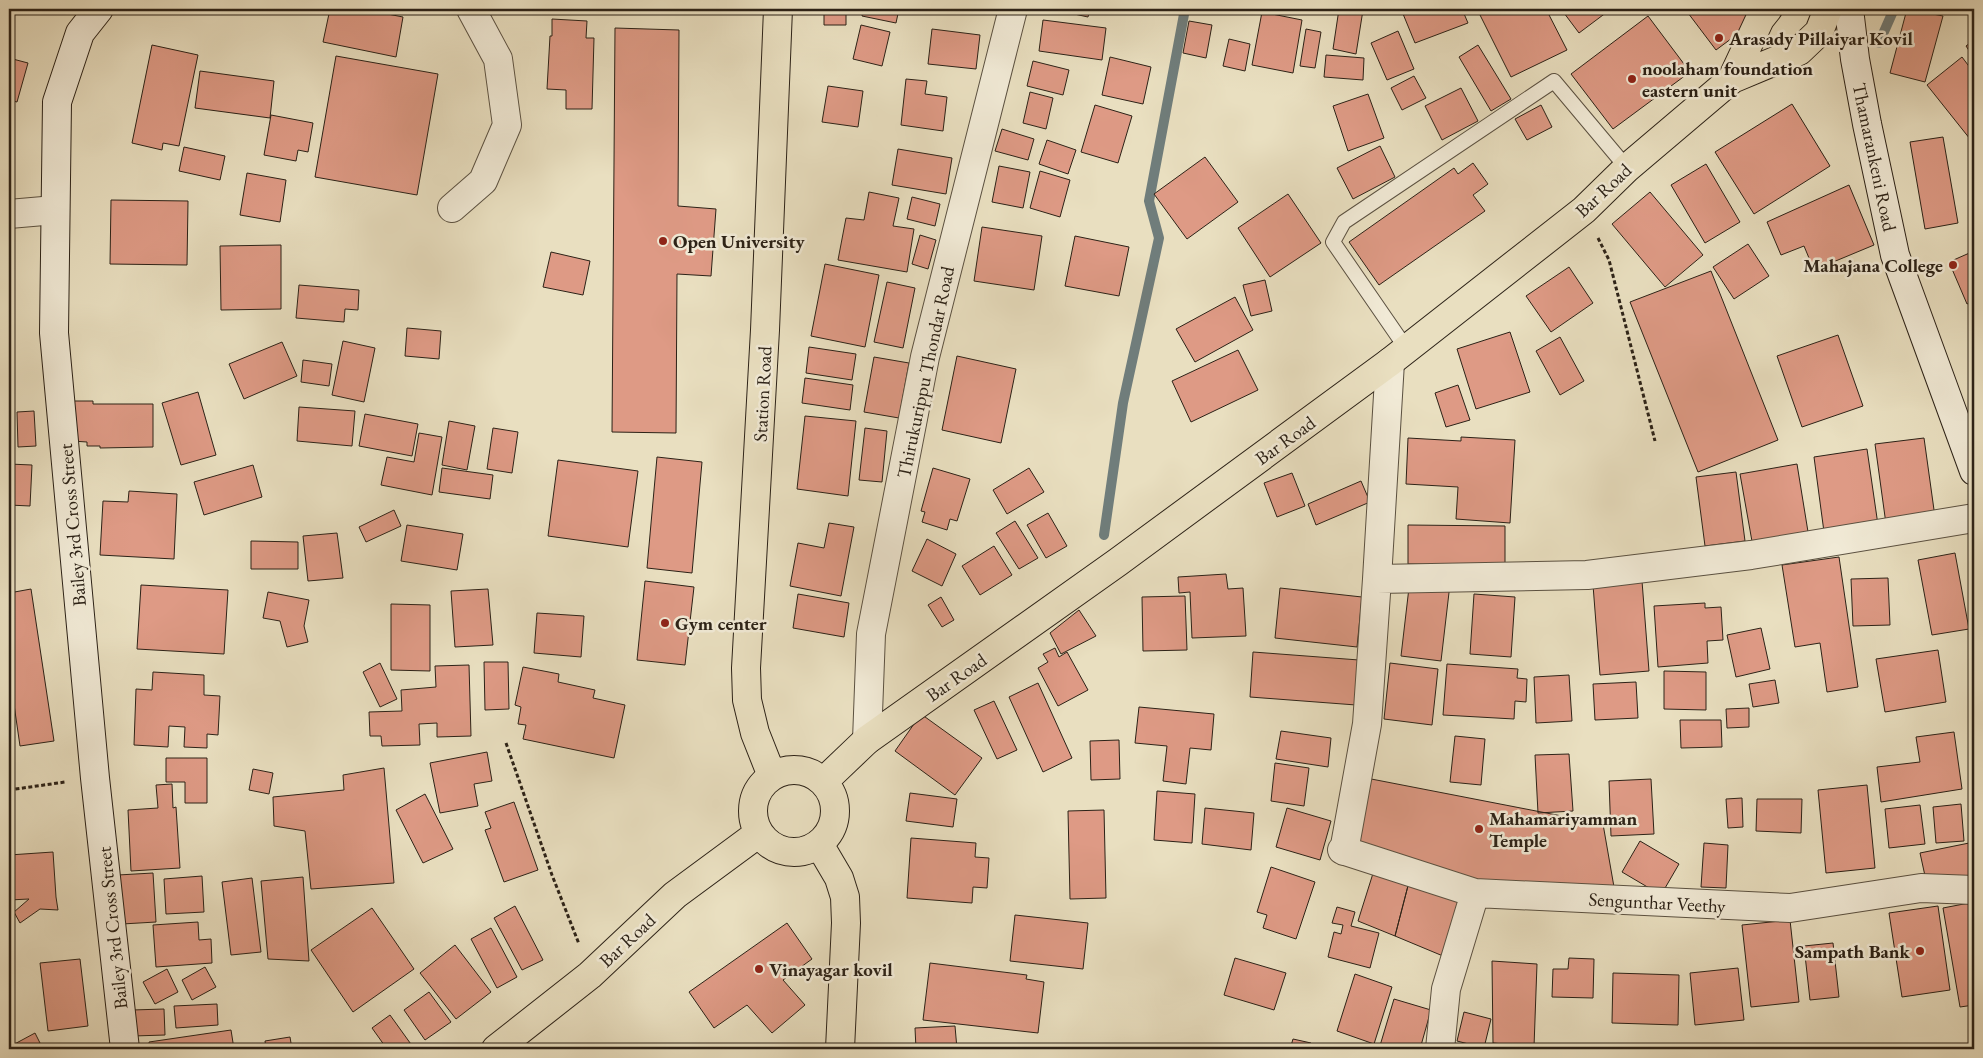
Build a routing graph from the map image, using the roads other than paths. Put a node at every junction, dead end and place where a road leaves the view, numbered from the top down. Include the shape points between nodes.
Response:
1 (99, 9) edge
2 (471, 9) edge
3 (778, 9) edge
4 (1013, 9) edge
5 (1768, 9) edge
6 (1828, 9) edge
7 (1849, 9) edge
8 (1732, 79) junction
9 (1626, 168) junction
10 (452, 208) dead end
11 (56, 210) junction
12 (9, 214) edge
13 (1398, 355) junction
14 (1974, 471) edge
15 (1974, 518) edge
16 (1377, 579) junction
17 (867, 740) junction
18 (772, 776) junction
19 (823, 782) junction
20 (759, 832) junction
21 (819, 844) junction
22 (1974, 890) edge
23 (1475, 893) junction
24 (125, 1049) edge
25 (496, 1049) edge
26 (840, 1049) edge
27 (1440, 1049) edge

1 - 11 street, Bailey 3rd Cross Street via 80,33 57,102
2 - 10 street via 498,59 506,125 483,181
3 - 18 main road, Station Road via 765,330 746,668 747,700
4 - 17 street, Thirukurippu Thondar Road via 925,357 871,634
5 - 8 main road, Bar Road via 1760,19
6 - 8 main road, Bar Road via 1818,32 1799,51
7 - 14 street, Thamarankeni Road via 1867,124 1895,255
8 - 9 main road, Bar Road
9 - 13 main road, Bar Road via 1584,210
9 - 13 lane via 1554,81 1344,222 1333,242
11 - 12 street
11 - 24 street, Bailey 3rd Cross Street via 54,333 95,778
13 - 16 street, Sengunthar Veethy
13 - 17 main road, Bar Road via 1118,562
15 - 16 street via 1751,555 1587,575
16 - 23 street, Sengunthar Veethy via 1366,724 1343,851
17 - 19 main road, Bar Road
18 - 19 main road via 789,770 807,772
18 - 20 main road via 760,787 753,802
19 - 21 main road via 833,797 835,814 831,830
20 - 21 main road via 772,846 787,852 804,851
20 - 25 main road, Bar Road via 675,895 590,975
21 - 26 main road via 839,878 845,897
22 - 23 street, Sengunthar Veethy via 1921,888 1790,908
23 - 27 street via 1446,989

